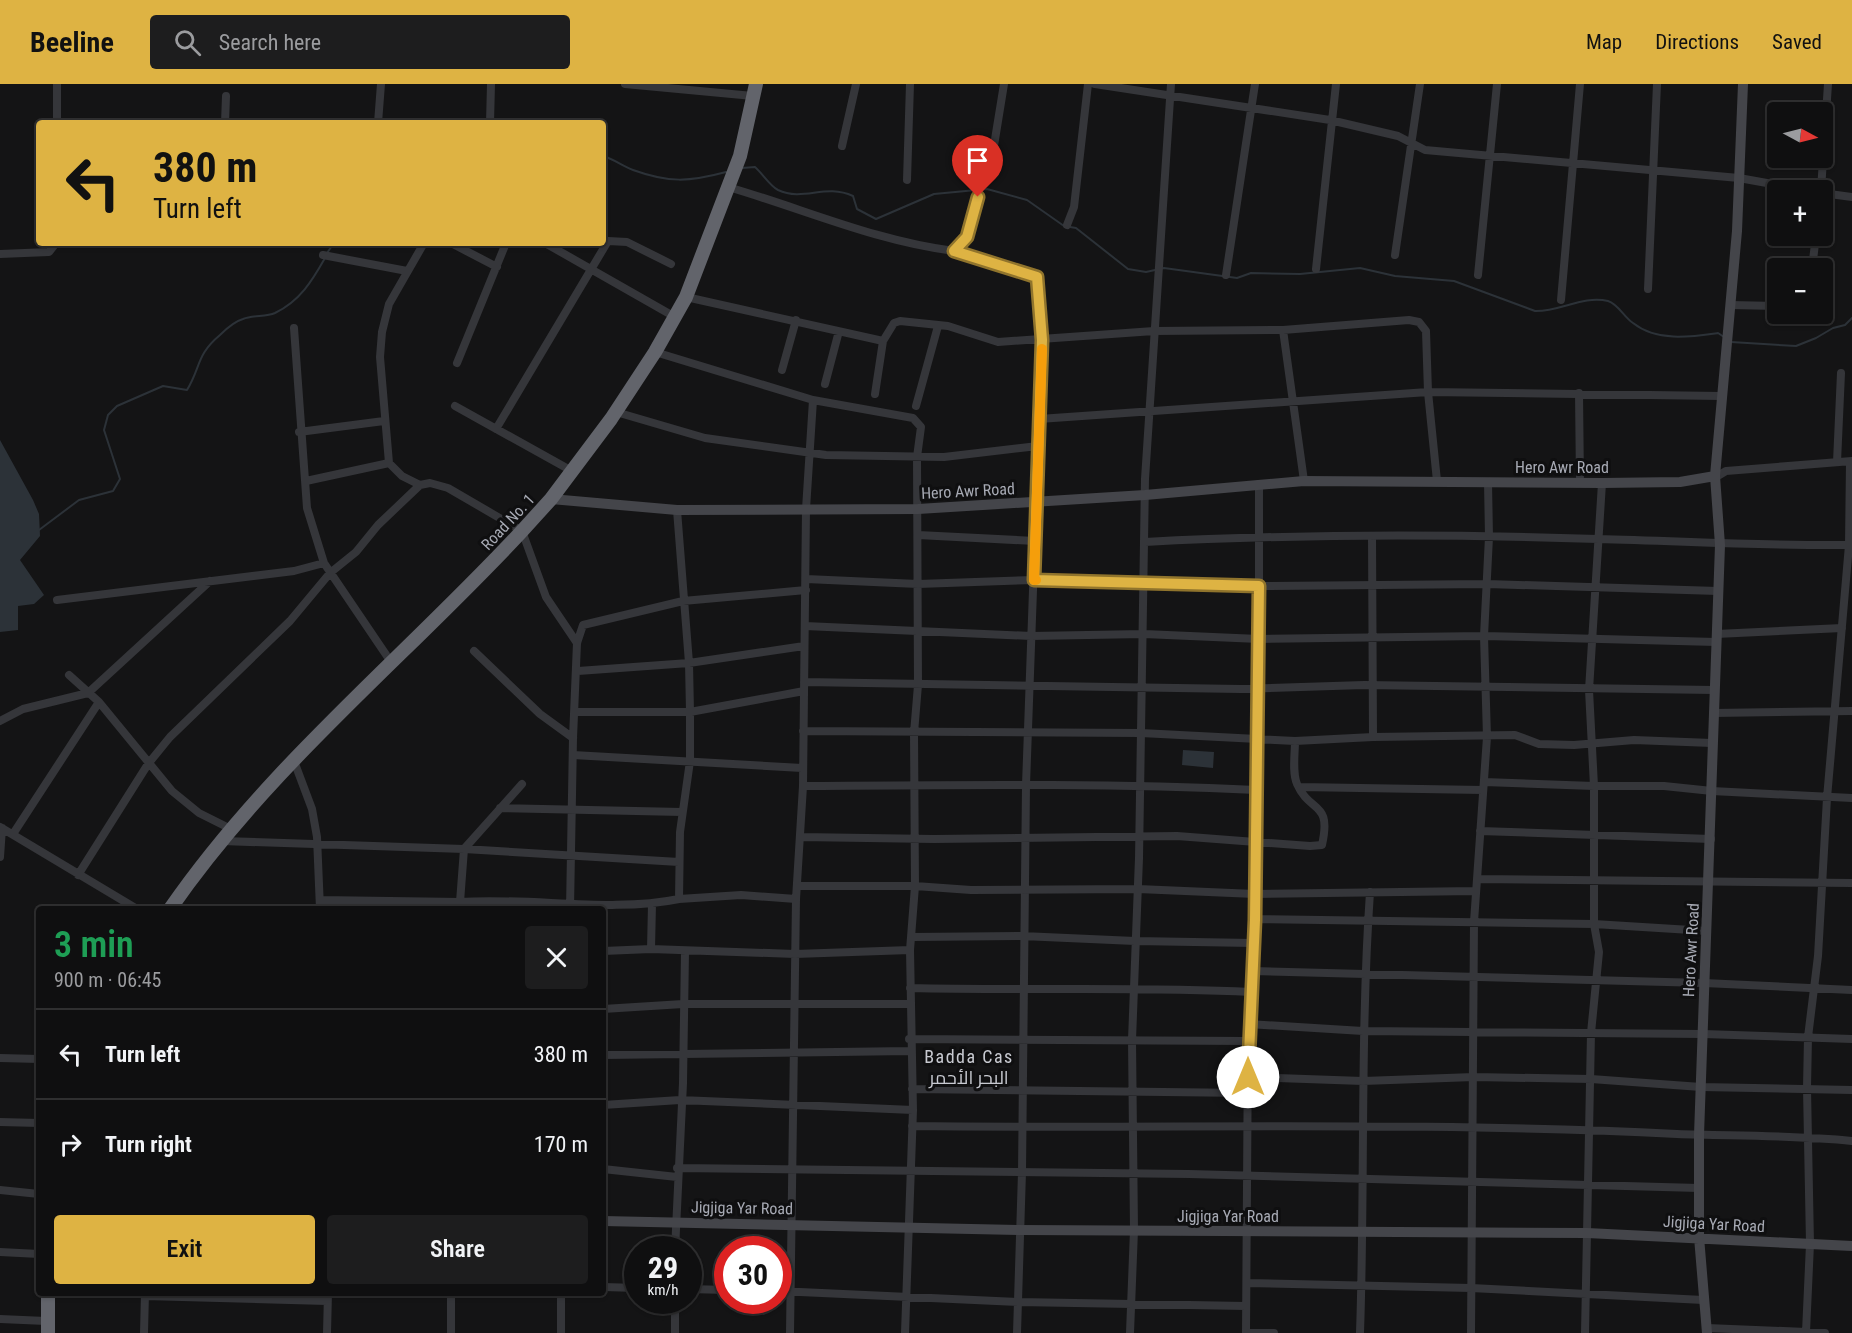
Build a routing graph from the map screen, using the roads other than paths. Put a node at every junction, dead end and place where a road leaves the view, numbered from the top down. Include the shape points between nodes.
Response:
1 (57, 84) edge
2 (381, 84) edge
3 (491, 84) edge
4 (625, 84) edge
5 (856, 84) edge
6 (910, 84) edge
7 (1004, 84) edge
8 (1088, 84) edge
9 (1095, 84) edge
10 (1171, 84) edge
11 (1255, 84) edge
12 (1335, 84) edge
13 (1420, 84) edge
14 (1497, 84) edge
15 (1580, 84) edge
16 (1657, 84) edge
17 (1743, 84) edge
18 (1828, 84) edge
19 (755, 90) edge
20 (226, 96) dead end
21 (1169, 97) junction
22 (1251, 109) junction
23 (57, 120) edge
24 (225, 120) edge
25 (378, 120) edge
26 (490, 120) edge
27 (1330, 120) junction
28 (1412, 143) junction
29 (842, 146) dead end
30 (1488, 155) junction
31 (1573, 162) junction
32 (991, 164) dead end
33 (1655, 170) junction
34 (1739, 178) junction
35 (907, 180) dead end
36 (1823, 180) edge
37 (1767, 183) edge
38 (728, 187) junction
39 (1833, 194) edge
40 (978, 197) dead end
41 (1852, 197) edge
42 (1067, 225) dead end
43 (606, 244) edge
44 (54, 246) edge
45 (422, 246) edge
46 (458, 246) edge
47 (505, 246) edge
48 (550, 246) edge
49 (605, 246) edge
50 (954, 251) junction
51 (0, 254) edge
52 (323, 255) dead end
53 (1395, 255) dead end
54 (671, 264) dead end
55 (497, 267) junction
56 (591, 269) junction
57 (1316, 270) dead end
58 (406, 271) junction
59 (1227, 275) dead end
60 (1478, 275) dead end
61 (1648, 289) dead end
62 (686, 297) junction
63 (1561, 300) dead end
64 (1730, 305) junction
65 (1767, 306) edge
66 (675, 317) junction
67 (796, 320) junction
68 (938, 326) junction
69 (294, 328) dead end
70 (1283, 330) junction
71 (839, 331) junction
72 (1154, 331) junction
73 (1042, 340) junction
74 (883, 341) junction
75 (655, 352) junction
76 (457, 363) dead end
77 (782, 370) dead end
78 (1841, 373) dead end
79 (825, 384) dead end
80 (1428, 392) junction
81 (875, 393) dead end
82 (1579, 393) junction
83 (1721, 396) junction
84 (813, 400) junction
85 (1293, 401) junction
86 (455, 406) dead end
87 (916, 406) dead end
88 (1148, 411) junction
89 (616, 412) junction
90 (1039, 418) junction
91 (384, 421) junction
92 (496, 429) junction
93 (299, 432) junction
94 (1038, 446) junction
95 (810, 452) junction
96 (917, 457) junction
97 (1837, 462) junction
98 (1851, 462) edge
99 (389, 463) junction
100 (572, 471) junction
101 (1716, 476) junction
102 (306, 481) junction
103 (1304, 481) junction
104 (1437, 481) junction
105 (1488, 482) junction
106 (1580, 483) junction
107 (1602, 483) junction
108 (1259, 484) junction
109 (420, 485) junction
110 (1145, 495) junction
111 (551, 499) junction
112 (1036, 502) junction
113 (806, 509) junction
114 (918, 509) junction
115 (676, 510) junction
116 (522, 531) junction
117 (918, 535) junction
118 (1261, 536) junction
119 (1372, 536) junction
120 (1489, 537) junction
121 (1599, 538) junction
122 (1035, 541) junction
123 (1145, 542) junction
124 (1720, 545) junction
125 (1850, 545) edge
126 (324, 563) junction
127 (330, 573) junction
128 (806, 579) junction
129 (1034, 580) junction
130 (210, 581) junction
131 (1145, 582) junction
132 (918, 584) junction
133 (1487, 584) junction
134 (1259, 586) junction
135 (1371, 586) junction
136 (1595, 588) junction
137 (806, 590) junction
138 (1718, 591) junction
139 (57, 600) dead end
140 (683, 601) junction
141 (805, 626) junction
142 (1842, 628) junction
143 (918, 631) junction
144 (1144, 634) junction
145 (1031, 636) junction
146 (1484, 636) junction
147 (1371, 637) junction
148 (1716, 638) junction
149 (1259, 639) junction
150 (1593, 639) junction
151 (578, 643) junction
152 (804, 645) junction
153 (474, 651) dead end
154 (391, 662) junction
155 (689, 663) junction
156 (578, 672) junction
157 (69, 675) dead end
158 (918, 685) junction
159 (1030, 685) junction
160 (1371, 686) junction
161 (804, 687) junction
162 (1488, 687) junction
163 (1142, 688) junction
164 (1258, 689) junction
165 (1589, 690) junction
166 (1714, 690) junction
167 (88, 693) junction
168 (99, 702) junction
169 (1834, 711) junction
170 (1852, 711) edge
171 (575, 712) junction
172 (690, 712) junction
173 (1713, 713) junction
174 (0, 721) edge
175 (803, 731) junction
176 (1028, 732) junction
177 (914, 733) junction
178 (1141, 733) junction
179 (1373, 737) junction
180 (1487, 737) junction
181 (573, 738) junction
182 (1258, 740) junction
183 (1294, 741) junction
184 (1591, 742) junction
185 (1712, 743) junction
186 (573, 755) junction
187 (294, 761) junction
188 (690, 761) junction
189 (148, 764) junction
190 (802, 768) junction
191 (522, 784) dead end
192 (1026, 784) junction
193 (913, 785) junction
194 (1140, 785) junction
195 (803, 786) junction
196 (1484, 786) junction
197 (1594, 786) junction
198 (1299, 787) junction
199 (1256, 790) junction
200 (1712, 791) junction
201 (1827, 798) junction
202 (1852, 798) edge
203 (500, 808) junction
204 (571, 808) junction
205 (682, 812) junction
206 (1, 828) edge
207 (231, 829) junction
208 (1480, 831) junction
209 (13, 834) junction
210 (1592, 836) junction
211 (800, 837) junction
212 (1025, 837) junction
213 (914, 838) junction
214 (1139, 838) junction
215 (1710, 838) junction
216 (221, 841) junction
217 (1255, 842) junction
218 (318, 845) junction
219 (464, 849) junction
220 (569, 855) junction
221 (0, 857) edge
222 (679, 862) junction
223 (78, 875) junction
224 (1477, 879) junction
225 (1593, 879) junction
226 (1709, 882) junction
227 (1821, 882) junction
228 (1852, 883) edge
229 (796, 886) junction
230 (915, 886) junction
231 (1138, 889) junction
232 (1025, 890) junction
233 (1476, 891) junction
234 (1370, 892) junction
235 (1255, 894) junction
236 (679, 899) junction
237 (796, 899) junction
238 (652, 904) junction
239 (320, 905) edge
240 (132, 906) edge
241 (172, 906) edge
242 (460, 906) edge
243 (570, 906) edge
244 (1255, 920) junction
245 (1368, 921) junction
246 (1474, 922) junction
247 (1594, 924) junction
248 (1707, 931) junction
249 (1022, 936) junction
250 (913, 937) junction
251 (1135, 941) junction
252 (1253, 943) junction
253 (651, 949) junction
254 (910, 950) junction
255 (606, 951) edge
256 (686, 952) junction
257 (795, 954) junction
258 (1252, 971) junction
259 (1366, 975) junction
260 (1473, 978) junction
261 (1595, 982) junction
262 (1704, 982) junction
263 (1135, 987) junction
264 (1814, 987) junction
265 (910, 988) junction
266 (1852, 990) edge
267 (1023, 991) junction
268 (1251, 992) junction
269 (683, 1004) junction
270 (910, 1004) junction
271 (794, 1005) junction
272 (606, 1009) edge
273 (1248, 1024) junction
274 (1363, 1031) junction
275 (1474, 1032) junction
276 (1591, 1033) junction
277 (1703, 1034) junction
278 (1808, 1037) junction
279 (909, 1039) junction
280 (1022, 1039) junction
281 (1852, 1039) edge
282 (1132, 1040) junction
283 (1248, 1041) junction
284 (910, 1051) junction
285 (793, 1052) junction
286 (684, 1053) junction
287 (606, 1055) edge
288 (0, 1058) edge
289 (36, 1059) edge
290 (1248, 1077) junction
291 (1474, 1077) junction
292 (1592, 1079) junction
293 (1363, 1081) junction
294 (1701, 1087) junction
295 (1807, 1088) junction
296 (912, 1089) junction
297 (1133, 1090) junction
298 (1852, 1090) edge
299 (1022, 1091) junction
300 (1248, 1093) junction
301 (680, 1100) junction
302 (606, 1105) edge
303 (794, 1107) junction
304 (913, 1110) junction
305 (0, 1122) edge
306 (36, 1124) edge
307 (1133, 1125) junction
308 (1248, 1125) junction
309 (912, 1126) junction
310 (1022, 1127) junction
311 (1364, 1127) junction
312 (1472, 1128) junction
313 (1588, 1129) junction
314 (1699, 1135) junction
315 (1807, 1136) junction
316 (1852, 1141) edge
317 (677, 1168) junction
318 (606, 1169) edge
319 (792, 1170) junction
320 (910, 1171) junction
321 (1022, 1172) junction
322 (1133, 1174) junction
323 (676, 1178) junction
324 (1248, 1178) junction
325 (1364, 1180) junction
326 (1470, 1181) junction
327 (1589, 1187) junction
328 (1699, 1188) junction
329 (0, 1190) edge
330 (36, 1194) edge
331 (606, 1221) edge
332 (674, 1222) junction
333 (791, 1223) junction
334 (909, 1228) junction
335 (1020, 1230) junction
336 (1134, 1230) junction
337 (1247, 1231) junction
338 (1362, 1232) junction
339 (1471, 1233) junction
340 (1587, 1233) junction
341 (674, 1236) edge
342 (791, 1236) edge
343 (1699, 1237) junction
344 (1810, 1244) junction
345 (1852, 1246) edge
346 (0, 1252) edge
347 (36, 1254) edge
348 (1247, 1283) junction
349 (606, 1287) edge
350 (624, 1288) edge
351 (1361, 1288) junction
352 (1471, 1288) junction
353 (792, 1291) edge
354 (1586, 1293) junction
355 (907, 1295) junction
356 (48, 1296) edge
357 (145, 1296) edge
358 (236, 1296) edge
359 (451, 1296) edge
360 (561, 1296) edge
361 (327, 1297) edge
362 (1703, 1300) junction
363 (1018, 1302) junction
364 (1130, 1304) junction
365 (1246, 1306) junction
366 (675, 1314) edge
367 (790, 1314) edge
368 (0, 1319) edge
369 (47, 1327) edge
370 (1707, 1331) edge
371 (1806, 1332) edge
372 (144, 1333) edge
373 (327, 1333) edge
374 (451, 1333) edge
375 (561, 1333) edge
376 (675, 1333) edge
377 (790, 1333) edge
378 (905, 1333) edge
379 (1017, 1333) edge
380 (1130, 1333) edge
381 (1246, 1333) edge
382 (1274, 1333) edge
383 (1360, 1333) edge
384 (1471, 1333) edge
385 (1585, 1333) edge
386 (1826, 1333) edge

1 - 23 street
2 - 25 street
3 - 26 street
4 - 19 street
5 - 29 street
6 - 35 street
7 - 32 street
8 - 42 street via 1074,207
9 - 21 street
10 - 21 street
11 - 22 street
12 - 27 street
13 - 28 street
14 - 30 street
15 - 31 street
16 - 33 street
17 - 34 main road
18 - 36 street
19 - 38 highway, Road No. 1 via 740,156
20 - 24 street
21 - 22 street
21 - 72 street
22 - 27 street
22 - 59 street
27 - 28 street
27 - 57 street
28 - 30 street via 1425,150
28 - 53 street
30 - 31 street
30 - 60 street
31 - 33 street
31 - 63 street
33 - 34 street
33 - 61 street
34 - 37 street
34 - 64 main road
38 - 50 street via 880,237
38 - 62 highway, Road No. 1
39 - 41 street
40 - 50 street via 967,237
43 - 54 street via 616,240 627,242
44 - 51 street via 49,252
45 - 58 street
46 - 55 street
47 - 55 street
48 - 56 street
49 - 56 street
50 - 73 street via 1037,277
52 - 58 street
55 - 76 street
56 - 66 street
56 - 92 street
58 - 91 street via 389,304 382,332
62 - 66 highway, Road No. 1
62 - 67 street
64 - 65 street
64 - 83 main road
66 - 75 highway, Road No. 1
67 - 71 street
67 - 77 street
68 - 73 street via 998,342
68 - 74 street via 900,321 894,323
68 - 87 street
69 - 93 street
70 - 72 street
70 - 80 street via 1419,322 1426,331
70 - 85 street
71 - 74 street
71 - 79 street
72 - 73 street
72 - 88 street
73 - 90 street
74 - 81 street
75 - 84 street
75 - 89 highway, Road No. 1
78 - 97 street
80 - 82 street
80 - 85 street
80 - 104 street
82 - 83 street
82 - 106 street
83 - 101 main road
84 - 95 street
84 - 96 street via 913,418 921,427
85 - 88 street
85 - 103 street
86 - 92 street
88 - 90 street
88 - 110 street
89 - 95 street via 705,438
89 - 100 highway, Road No. 1
90 - 94 street
91 - 93 street
91 - 99 street
92 - 100 street
93 - 102 street
94 - 96 street
94 - 112 street
95 - 96 street
95 - 113 street
96 - 114 street
97 - 98 street
97 - 101 street via 1726,471
98 - 125 street
99 - 102 street
99 - 109 street via 402,476
100 - 111 highway, Road No. 1
101 - 107 main road, Hero Awr Road via 1680,482
101 - 124 main road, Hero Awr Road
102 - 126 street via 307,508
103 - 104 main road, Hero Awr Road
103 - 108 main road, Hero Awr Road
104 - 105 main road, Hero Awr Road
105 - 106 main road, Hero Awr Road
105 - 120 street
106 - 107 main road, Hero Awr Road
107 - 121 street
108 - 110 main road, Hero Awr Road
108 - 118 street
109 - 116 street via 430,483 448,488
109 - 127 street via 356,552
110 - 112 main road, Hero Awr Road
110 - 123 street
111 - 115 main road, Hero Awr Road
111 - 116 highway, Road No. 1
112 - 114 main road, Hero Awr Road
112 - 122 street
113 - 114 main road, Hero Awr Road
113 - 115 main road, Hero Awr Road
113 - 128 street
114 - 117 street
115 - 140 street
116 - 151 street via 546,597
116 - 154 highway, Road No. 1
117 - 122 street
117 - 132 street
118 - 119 street
118 - 123 street
118 - 134 street
119 - 120 street
119 - 135 street
120 - 121 street
120 - 133 street
121 - 124 street
121 - 136 street
122 - 129 street
123 - 131 street
124 - 125 street
124 - 138 main road, Hero Awr Road
125 - 142 street
126 - 127 street
126 - 130 street via 294,571
127 - 154 street
127 - 189 street via 290,621 170,737
128 - 132 street
128 - 137 street
129 - 131 street
129 - 132 street
129 - 145 street
130 - 139 street
130 - 167 street
131 - 134 street
131 - 144 street
132 - 143 street
133 - 135 street
133 - 136 street
133 - 146 street
134 - 135 street
134 - 149 street
135 - 147 street
136 - 138 street
136 - 150 street
137 - 140 street
137 - 141 street
138 - 148 main road, Hero Awr Road
140 - 151 street via 588,622 583,625
140 - 155 street
141 - 143 street
141 - 152 street
142 - 148 street
142 - 169 street
143 - 145 street
143 - 158 street
144 - 145 street
144 - 149 street
144 - 163 street
145 - 159 street
146 - 147 street
146 - 150 street
146 - 162 street
147 - 149 street
147 - 160 street
148 - 150 street
148 - 166 main road, Hero Awr Road
149 - 164 street
150 - 165 street
151 - 156 street
152 - 155 street
152 - 161 street
153 - 181 street via 540,714
154 - 187 highway, Road No. 1
155 - 156 street
155 - 172 street
156 - 171 street
157 - 167 street
158 - 159 street
158 - 161 street
158 - 177 street
159 - 163 street
159 - 176 street
160 - 162 street
160 - 164 street
160 - 179 street
161 - 172 street
161 - 175 street
162 - 165 street
162 - 180 street
163 - 164 street
163 - 178 street
164 - 182 street
165 - 166 street
165 - 184 street
166 - 173 main road, Hero Awr Road
167 - 168 street
167 - 174 street via 32,706
168 - 189 street
168 - 209 street
169 - 170 street
169 - 173 street
169 - 201 street
171 - 172 street
171 - 181 street
172 - 188 street
173 - 185 main road, Hero Awr Road
175 - 177 street
175 - 190 street
176 - 177 street
176 - 178 street
176 - 192 street
177 - 193 street
178 - 182 street
178 - 194 street
179 - 180 street
179 - 183 street
180 - 184 street via 1515,735 1539,744
180 - 196 street
181 - 186 street
182 - 183 street
182 - 199 street
183 - 198 street
184 - 185 street
184 - 197 street
185 - 200 main road, Hero Awr Road
186 - 188 street
186 - 204 street
187 - 207 highway, Road No. 1
187 - 218 street via 312,809
188 - 190 street
188 - 205 street
189 - 207 street via 199,813
189 - 223 street
190 - 195 street
191 - 203 street
192 - 193 street
192 - 194 street
192 - 212 street
193 - 195 street
193 - 213 street
194 - 199 street
194 - 214 street
195 - 211 street
196 - 197 street
196 - 198 street
196 - 208 street
197 - 200 street
197 - 210 street
198 - 217 street via 1326,820 1322,844
199 - 217 street
200 - 201 street
200 - 215 main road, Hero Awr Road
201 - 202 street
201 - 227 street
203 - 204 street
203 - 219 street
204 - 205 street
204 - 220 street
205 - 222 street
206 - 209 street
206 - 221 street
207 - 216 highway, Road No. 1
208 - 210 street
208 - 224 street
209 - 223 street
210 - 215 street
210 - 225 street
211 - 213 street
211 - 229 street
212 - 213 street
212 - 214 street
212 - 232 street
213 - 230 street
214 - 217 street via 1197,836
214 - 231 street
215 - 226 main road, Hero Awr Road
216 - 218 street
216 - 241 highway, Road No. 1
217 - 235 street
218 - 219 street
218 - 239 street
219 - 220 street
219 - 242 street
220 - 222 street
220 - 243 street
222 - 236 street
223 - 240 street
224 - 225 street
224 - 233 street
225 - 226 street
225 - 247 street
226 - 227 street
226 - 248 main road, Hero Awr Road
227 - 228 street
227 - 264 street
229 - 230 street
229 - 237 street
230 - 232 street
230 - 250 street
231 - 232 street
231 - 235 street
231 - 251 street
232 - 249 street
233 - 234 street
233 - 246 street
234 - 235 street
234 - 245 street
235 - 244 street
236 - 237 street via 741,895
236 - 238 street
237 - 257 street
238 - 243 street
238 - 253 street
239 - 242 street
242 - 243 street via 502,900
244 - 245 street
244 - 252 street
245 - 246 street
245 - 259 street
246 - 247 street
246 - 260 street
247 - 248 street
247 - 261 street via 1599,952
248 - 262 main road, Hero Awr Road
249 - 250 street
249 - 251 street
249 - 267 street
250 - 254 street
251 - 252 street
251 - 263 street
252 - 258 street
253 - 255 street
253 - 256 street
254 - 257 street
254 - 265 street
256 - 257 street
256 - 269 street
257 - 271 street
258 - 259 street
258 - 268 street
259 - 260 street
259 - 274 street
260 - 261 street
260 - 275 street
261 - 262 street
261 - 276 street
262 - 264 street
262 - 277 main road, Hero Awr Road
263 - 267 street
263 - 268 street
263 - 282 street
264 - 266 street
264 - 278 street
265 - 267 street
265 - 270 street
267 - 280 street
268 - 273 street
269 - 271 street
269 - 272 street
269 - 286 street
270 - 271 street
270 - 279 street
271 - 285 street
273 - 274 street
273 - 283 street
274 - 275 street
274 - 293 street
275 - 276 street
275 - 291 street
276 - 277 street
276 - 292 street
277 - 278 street
277 - 294 main road, Hero Awr Road
278 - 281 street
278 - 295 street
279 - 280 street
279 - 284 street
280 - 282 street
280 - 299 street
282 - 283 street
282 - 297 street
283 - 290 street
284 - 285 street
284 - 296 street
285 - 286 street
285 - 303 street
286 - 287 street
286 - 301 street
288 - 289 street
290 - 293 street
290 - 300 street
291 - 292 street
291 - 293 street
291 - 312 street
292 - 294 street
292 - 313 street
293 - 311 street
294 - 295 street
294 - 314 main road, Hero Awr Road
295 - 298 street
295 - 315 street
296 - 299 street
296 - 304 street
297 - 299 street
297 - 300 street
297 - 307 street
299 - 310 street
300 - 308 street
301 - 302 street
301 - 303 street
301 - 317 street
303 - 304 street
303 - 319 street
304 - 309 street
305 - 306 street
307 - 308 street
307 - 310 street
307 - 322 street
308 - 311 street
308 - 324 street
309 - 310 street
309 - 320 street
310 - 321 street
311 - 312 street
311 - 325 street
312 - 313 street
312 - 326 street
313 - 314 street
313 - 327 street
314 - 315 street
314 - 328 main road, Hero Awr Road
315 - 316 street
315 - 344 street
317 - 319 street
317 - 323 street
318 - 323 street
319 - 320 street
319 - 333 street
320 - 321 street
320 - 334 street
321 - 322 street
321 - 335 street
322 - 324 street
322 - 336 street
323 - 332 street
324 - 325 street
324 - 337 street
325 - 326 street
325 - 338 street
326 - 327 street
326 - 339 street
327 - 328 street
327 - 340 street
328 - 343 main road, Hero Awr Road
329 - 330 street
331 - 332 main road, Jigjiga Yar Road
332 - 333 main road, Jigjiga Yar Road
332 - 341 street
333 - 334 main road, Jigjiga Yar Road
333 - 342 street
334 - 335 main road, Jigjiga Yar Road
334 - 355 street
335 - 336 main road, Jigjiga Yar Road
335 - 363 street
336 - 337 main road, Jigjiga Yar Road
336 - 364 street
337 - 338 main road, Jigjiga Yar Road
337 - 348 street
338 - 339 main road, Jigjiga Yar Road
338 - 351 street
339 - 340 main road, Jigjiga Yar Road
339 - 352 street
340 - 343 main road, Jigjiga Yar Road
340 - 354 street
343 - 344 main road, Jigjiga Yar Road
343 - 362 main road, Hero Awr Road
344 - 345 main road, Jigjiga Yar Road
344 - 371 street
346 - 347 street
348 - 351 street
348 - 365 street
349 - 350 street
351 - 352 street
351 - 383 street
352 - 354 street
352 - 384 street
353 - 355 street
354 - 362 street
354 - 385 street
355 - 363 street
355 - 378 street
356 - 369 highway
357 - 372 street
358 - 361 street
359 - 374 street
360 - 375 street
361 - 373 street
362 - 370 main road, Hero Awr Road
363 - 364 street
363 - 379 street
364 - 365 street
364 - 380 street
365 - 381 street
366 - 376 street
367 - 377 street
368 - 369 street
370 - 371 street
371 - 386 street
381 - 382 street

